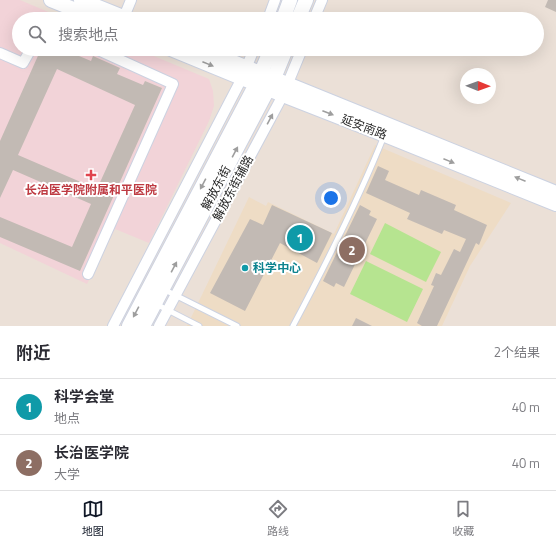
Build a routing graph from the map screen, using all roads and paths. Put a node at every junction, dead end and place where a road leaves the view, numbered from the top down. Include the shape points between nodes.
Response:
1 (51, 0) edge
2 (81, 0) edge
3 (131, 0) edge
4 (275, 0) edge
5 (290, 0) edge
6 (306, 0) edge
7 (322, 0) edge
8 (81, 12) edge
9 (111, 12) edge
10 (128, 12) edge
11 (271, 12) edge
12 (286, 12) edge
13 (301, 12) edge
14 (317, 12) edge
15 (0, 53) edge
16 (27, 56) edge
17 (111, 56) edge
18 (193, 56) edge
19 (214, 56) edge
20 (251, 56) edge
21 (269, 56) edge
22 (281, 56) edge
23 (299, 56) edge
24 (244, 72) junction
25 (265, 81) junction
26 (285, 90) junction
27 (385, 135) junction
28 (556, 193) edge
29 (556, 204) edge
30 (88, 274) dead end
31 (162, 289) junction
32 (176, 296) junction
33 (155, 304) junction
34 (168, 310) junction
35 (113, 326) edge
36 (129, 326) edge
37 (143, 326) edge
38 (159, 326) edge
39 (199, 326) edge
40 (237, 326) edge
41 (293, 326) edge

1 - 8 main road
2 - 9 main road
3 - 10 street
4 - 11 street
5 - 12 main road
6 - 13 main road
7 - 14 street
15 - 16 street via 23,63
17 - 30 street via 173,84
18 -> 24 main road, 延安南路
19 - 24 main road, 延安南路
20 - 24 street
21 - 25 main road, 解放东街
22 - 25 main road, 解放东街
23 - 26 street, 解放东街辅路
24 - 25 main road, 延安南路
24 - 35 street
25 - 26 main road, 延安南路
31 -> 25 main road, 解放东街
25 -> 36 main road, 解放东街
26 -> 27 main road, 延安南路
28 -> 26 main road, 延安南路
32 -> 26 street, 解放东街辅路
27 -> 29 main road, 延安南路
27 - 41 lane via 364,186
31 - 32 lane
31 - 33 main road, 解放东街
32 - 34 street, 解放东街辅路
32 - 40 lane
33 - 34 lane
33 - 37 main road, 解放东街
34 - 38 street, 解放东街辅路
34 - 39 lane

